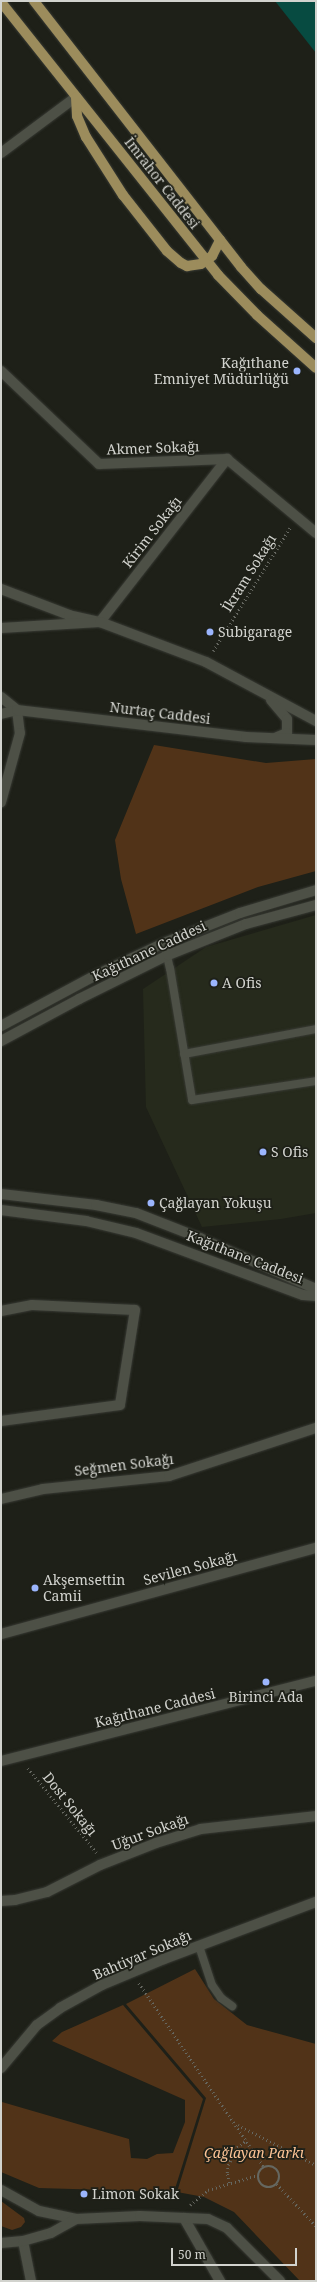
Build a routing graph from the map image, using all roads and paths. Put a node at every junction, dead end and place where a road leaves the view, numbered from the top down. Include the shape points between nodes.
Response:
1 (34, 1) edge
2 (1, 2) edge
3 (76, 97) junction
4 (1, 153) edge
5 (220, 240) junction
6 (207, 261) junction
7 (316, 338) edge
8 (316, 368) edge
9 (1, 371) edge
10 (227, 459) junction
11 (297, 516) junction
12 (316, 533) edge
13 (1, 589) edge
14 (100, 622) junction
15 (1, 628) edge
16 (206, 662) junction
17 (264, 693) junction
18 (1, 697) edge
19 (17, 710) junction
20 (1, 714) edge
21 (316, 721) edge
22 (271, 738) junction
23 (316, 740) edge
24 (1, 802) edge
25 (316, 890) edge
26 (316, 905) edge
27 (164, 943) junction
28 (168, 955) junction
29 (1, 1026) edge
30 (316, 1029) edge
31 (1, 1042) edge
32 (184, 1054) junction
33 (316, 1080) edge
34 (1, 1194) edge
35 (1, 1210) edge
36 (316, 1289) edge
37 (316, 1296) edge
38 (1, 1311) edge
39 (1, 1421) edge
40 (316, 1428) edge
41 (1, 1499) edge
42 (316, 1548) edge
43 (1, 1634) edge
44 (316, 1681) edge
45 (19, 1757) junction
46 (1, 1762) edge
47 (316, 1816) edge
48 (106, 1864) junction
49 (1, 1901) edge
50 (316, 1902) edge
51 (199, 1946) junction
52 (132, 1973) junction
53 (232, 2006) dead end
54 (1, 2068) edge
55 (236, 2124) junction
56 (247, 2140) junction
57 (316, 2165) edge
58 (264, 2167) junction
59 (258, 2175) junction
60 (229, 2183) junction
61 (277, 2184) junction
62 (1, 2190) edge
63 (184, 2218) junction
64 (76, 2219) junction
65 (316, 2226) edge
66 (23, 2241) junction
67 (1, 2243) edge
68 (31, 2281) edge
69 (220, 2281) edge
70 (280, 2281) edge

1 - 5 main road, İmrahor Caddesi
2 - 3 main road, İmrahor Caddesi
3 - 4 street
3 - 6 main road, İmrahor Caddesi
3 - 6 main road via 77,116 86,137 145,224 167,251 181,263 193,266
5 - 6 main road
5 - 7 main road, İmrahor Caddesi via 261,288
6 - 8 main road, İmrahor Caddesi via 238,296
9 - 10 street, Akmer Sokağı via 99,464
10 - 11 street
10 - 14 street, Kirim Sokağı
11 - 12 street
11 - 16 path, İkram Sokağı
13 - 14 street via 69,615
14 - 15 street
14 - 16 street
16 - 17 street
17 - 21 street
17 - 22 street via 287,719 287,733
18 - 19 street
19 - 20 street, Nurtaç Caddesi
19 - 22 street, Nurtaç Caddesi
19 - 24 street via 20,734
22 - 23 street, Nurtaç Caddesi
25 - 27 street, Kağıthane Caddesi via 240,913
26 - 28 street, Kağıthane Caddesi via 246,924
27 - 28 lane
27 - 29 street, Kağıthane Caddesi via 98,974
28 - 31 street, Kağıthane Caddesi via 79,999
28 - 32 lane
30 - 32 lane
32 - 33 lane via 192,1100
34 - 36 street, Kağıthane Caddesi via 96,1205 136,1213
35 - 37 street, Kağıthane Caddesi via 86,1221 136,1233 303,1295
38 - 39 street via 32,1305 136,1310 120,1405
40 - 41 street, Seğmen Sokağı via 168,1476 43,1489
42 - 43 street, Sevilen Sokağı
44 - 45 street, Kağıthane Caddesi
45 - 46 street, Kağıthane Caddesi
45 - 48 path, Dost Sokağı
47 - 48 street, Uğur Sokağı via 201,1829 156,1843
48 - 49 street, Uğur Sokağı via 47,1892
50 - 51 street, Bahtiyar Sokağı
51 - 52 street, Bahtiyar Sokağı
51 - 53 lane via 212,1985 221,1998
52 - 54 street, Bahtiyar Sokağı via 102,1985 60,2008 37,2025
52 - 55 path
55 - 56 path
55 - 57 path
56 - 58 path
56 - 60 path via 237,2147 228,2165 226,2173
58 - 59 path
58 - 61 path via 272,2166 277,2170 280,2178
59 - 60 path
59 - 61 path via 265,2187
60 - 63 path via 208,2190 196,2198 188,2207
61 - 65 path
62 - 64 street via 39,2211
63 - 64 street via 140,2216
63 - 69 street
63 - 70 street via 208,2219 227,2228
64 - 66 street via 51,2233
66 - 67 street
66 - 68 street

